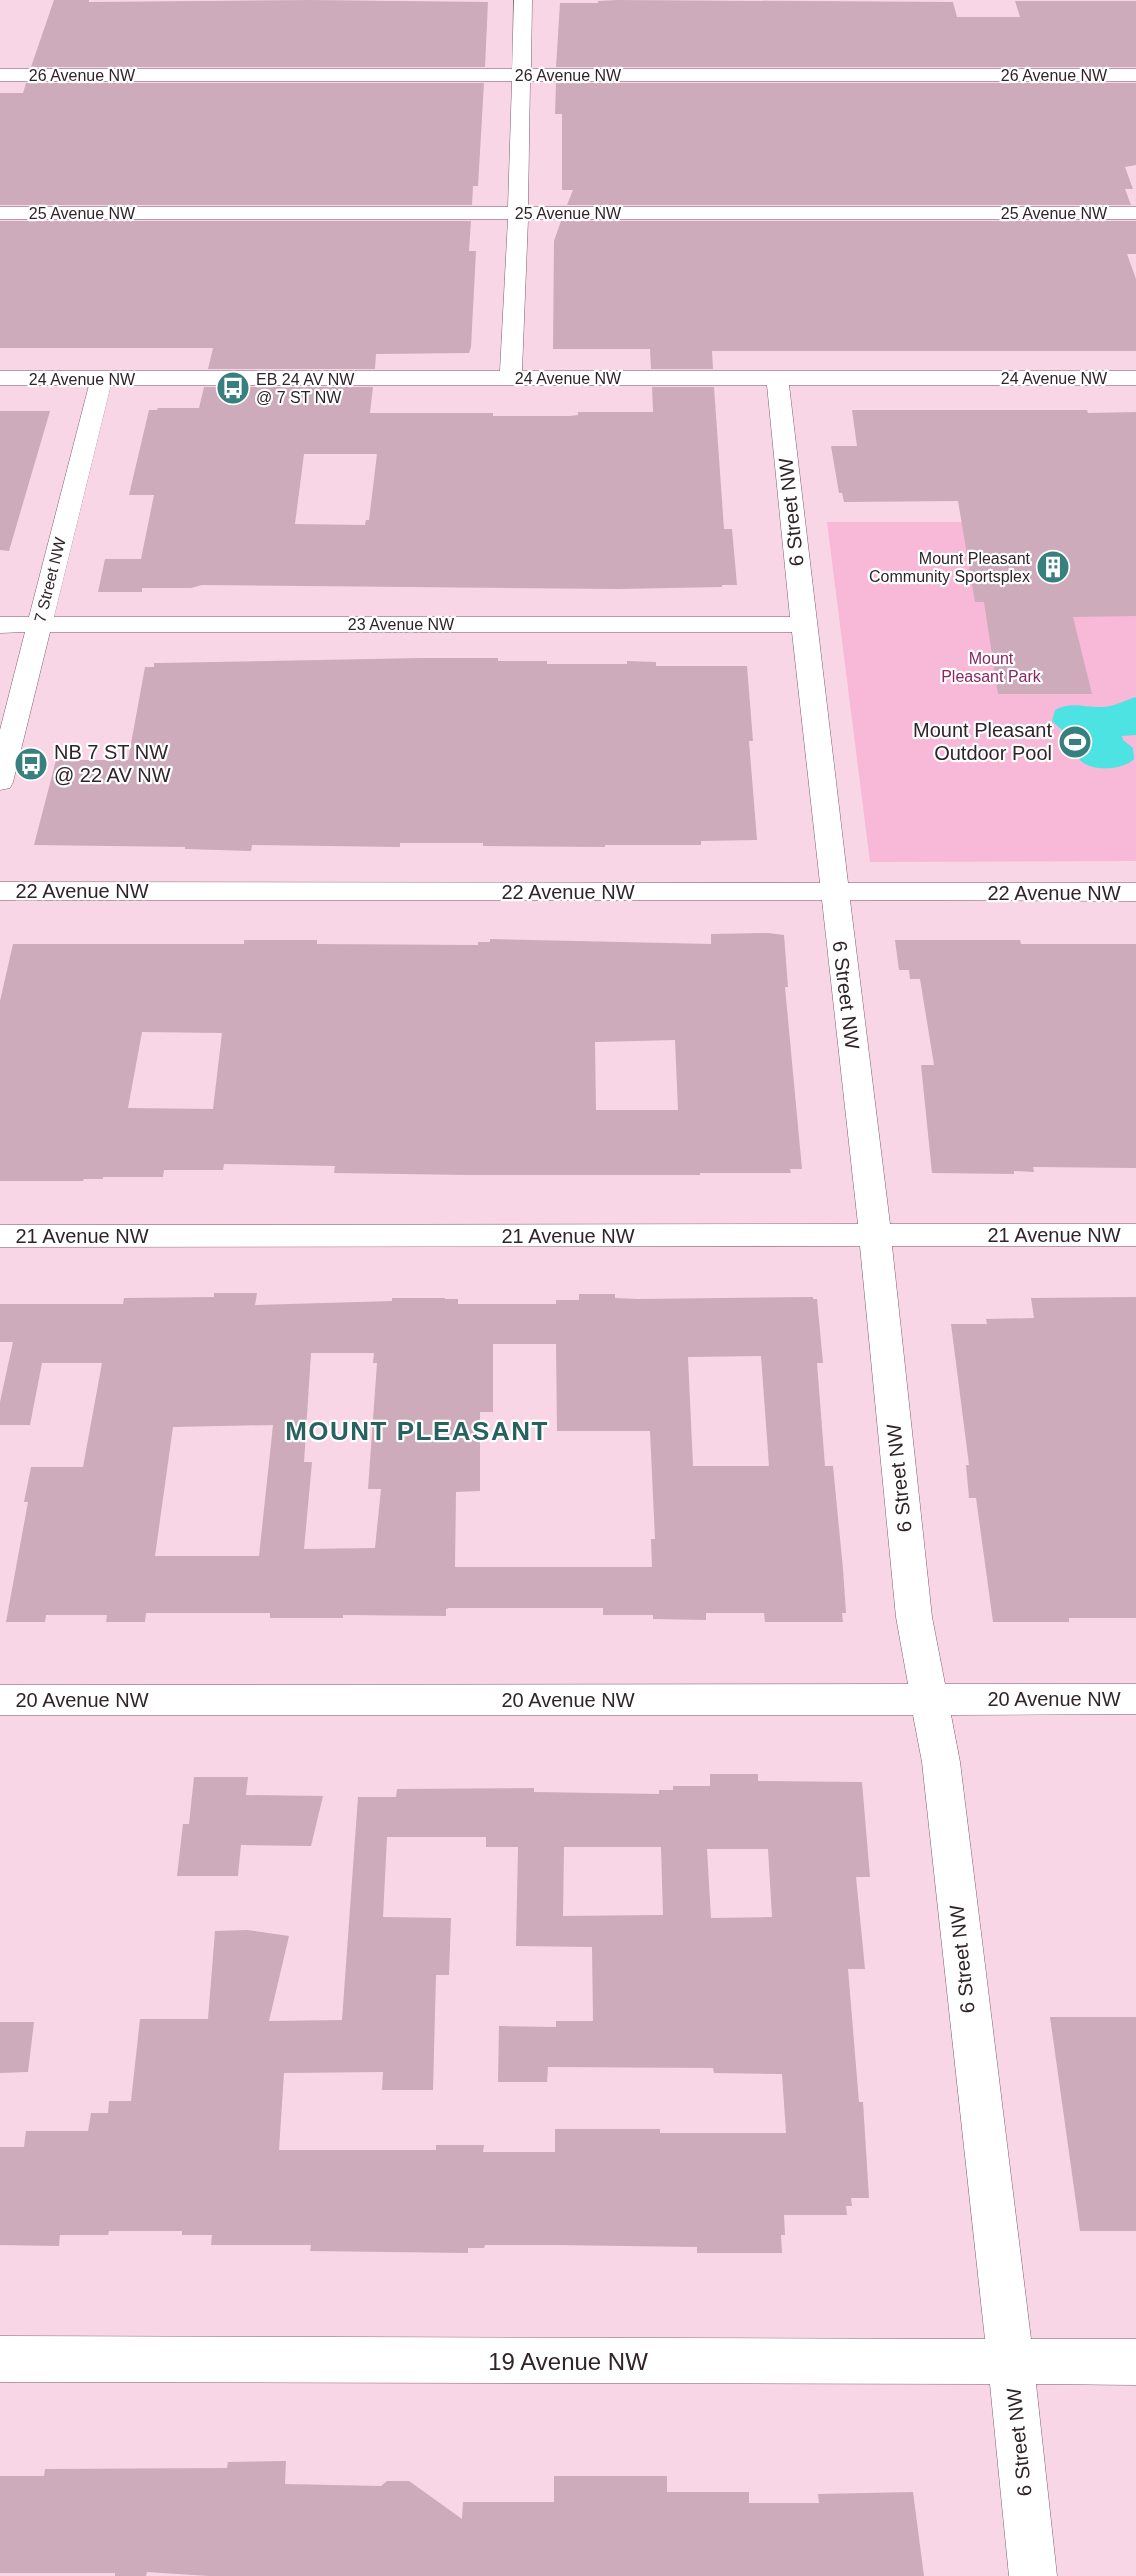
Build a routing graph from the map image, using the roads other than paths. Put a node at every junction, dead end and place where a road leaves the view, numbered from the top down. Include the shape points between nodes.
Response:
1 (523, 0) edge
2 (0, 75) edge
3 (521, 75) junction
4 (1136, 75) edge
5 (0, 213) edge
6 (518, 213) junction
7 (1136, 213) edge
8 (0, 378) edge
9 (510, 378) junction
10 (777, 378) junction
11 (1136, 378) edge
12 (101, 379) junction
13 (803, 624) junction
14 (0, 625) edge
15 (38, 625) junction
16 (0, 782) edge
17 (0, 891) edge
18 (1136, 892) edge
19 (833, 893) junction
20 (875, 1235) junction
21 (1136, 1235) edge
22 (0, 1236) edge
23 (1136, 1699) edge
24 (0, 1700) edge
25 (929, 1700) junction
26 (0, 2359) edge
27 (1136, 2362) edge
28 (1011, 2363) junction
29 (1033, 2576) edge

1 - 3 street
2 - 3 street, 26 Avenue NW
3 - 4 street, 26 Avenue NW
3 - 6 street
5 - 6 street, 25 Avenue NW
6 - 7 street, 25 Avenue NW
6 - 9 street
8 - 12 street, 24 Avenue NW
9 - 10 street, 24 Avenue NW
9 - 12 street, 24 Avenue NW
10 - 11 street, 24 Avenue NW
10 - 13 street, 6 Street NW
12 - 15 street, 7 Street NW
13 - 15 street, 23 Avenue NW
13 - 19 street, 6 Street NW
14 - 15 street, 23 Avenue NW
15 - 16 street, 7 Street NW
17 - 19 street, 22 Avenue NW
18 - 19 street, 22 Avenue NW
19 - 20 street, 6 Street NW
20 - 21 street, 21 Avenue NW
20 - 22 street, 21 Avenue NW
20 - 25 street, 6 Street NW via 914,1617
23 - 25 street, 20 Avenue NW
24 - 25 street, 20 Avenue NW
25 - 28 street, 6 Street NW via 941,1762
26 - 28 street, 19 Avenue NW
27 - 28 street, 19 Avenue NW
28 - 29 street, 6 Street NW

